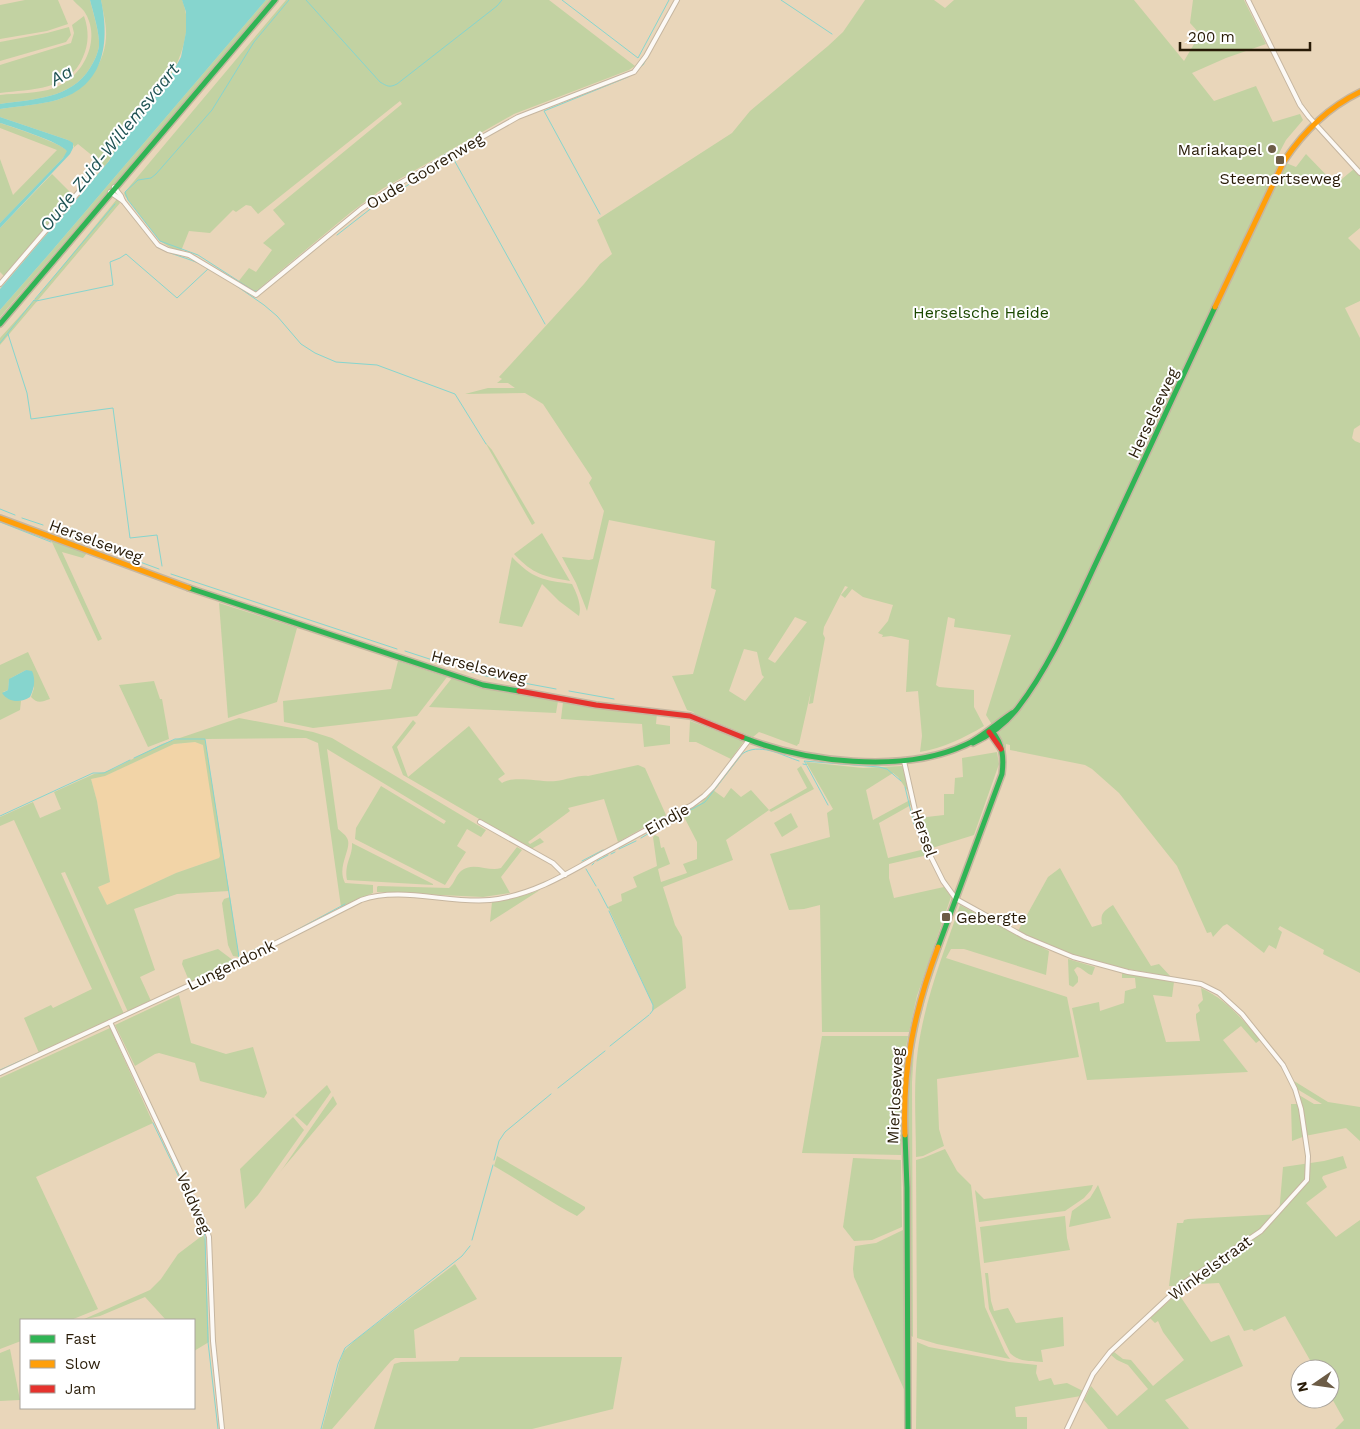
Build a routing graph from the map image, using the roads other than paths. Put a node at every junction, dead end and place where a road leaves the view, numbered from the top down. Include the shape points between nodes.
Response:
1 (275, 0) edge
2 (676, 0) edge
3 (1248, 0) edge
4 (1360, 92) edge
5 (1314, 123) junction
6 (1360, 172) edge
7 (93, 173) dead end
8 (112, 190) junction
9 (0, 284) edge
10 (0, 324) edge
11 (0, 518) edge
12 (990, 732) junction
13 (749, 740) junction
14 (904, 761) junction
15 (480, 822) dead end
16 (565, 875) junction
17 (956, 899) junction
18 (470, 900) joint
19 (110, 1022) junction
20 (0, 1073) edge
21 (222, 1429) edge
22 (908, 1429) edge
23 (1067, 1429) edge

1 - 8 street
2 - 8 street, Oude Goorenweg via 634,72 518,117 393,187 361,209 256,295 189,255 158,245 119,192
3 - 5 street via 1300,105
4 - 5 street via 1337,103
5 - 6 street
5 - 12 street, Herselseweg via 1289,152 1281,167 1068,622 1024,701 1008,720
7 - 9 street
8 - 10 street
11 - 13 street, Herselseweg via 188,588 483,685 596,705 690,716
12 - 14 street, Herselseweg via 934,756
12 - 17 street, Mierloseweg via 1000,743 1002,774
13 - 14 street, Herselseweg via 800,755
13 - 16 street, Eindje via 704,796 692,805
14 - 17 street, Hersel via 922,837 943,881
15 - 16 street via 553,863
16 - 18 street, Eindje via 530,891 490,900
17 - 22 street, Mierloseweg via 916,1013 905,1075
17 - 23 street, Winkelstraat via 1073,958 1128,972 1201,984 1219,993 1242,1014 1283,1065 1301,1109 1308,1156 1307,1180 1261,1231 1184,1283 1110,1352 1093,1374
18 - 19 street, Lungendonk via 390,895 370,897
19 - 20 street, Lungendonk
19 - 21 street, Veldweg via 204,1220 209,1237 213,1341

